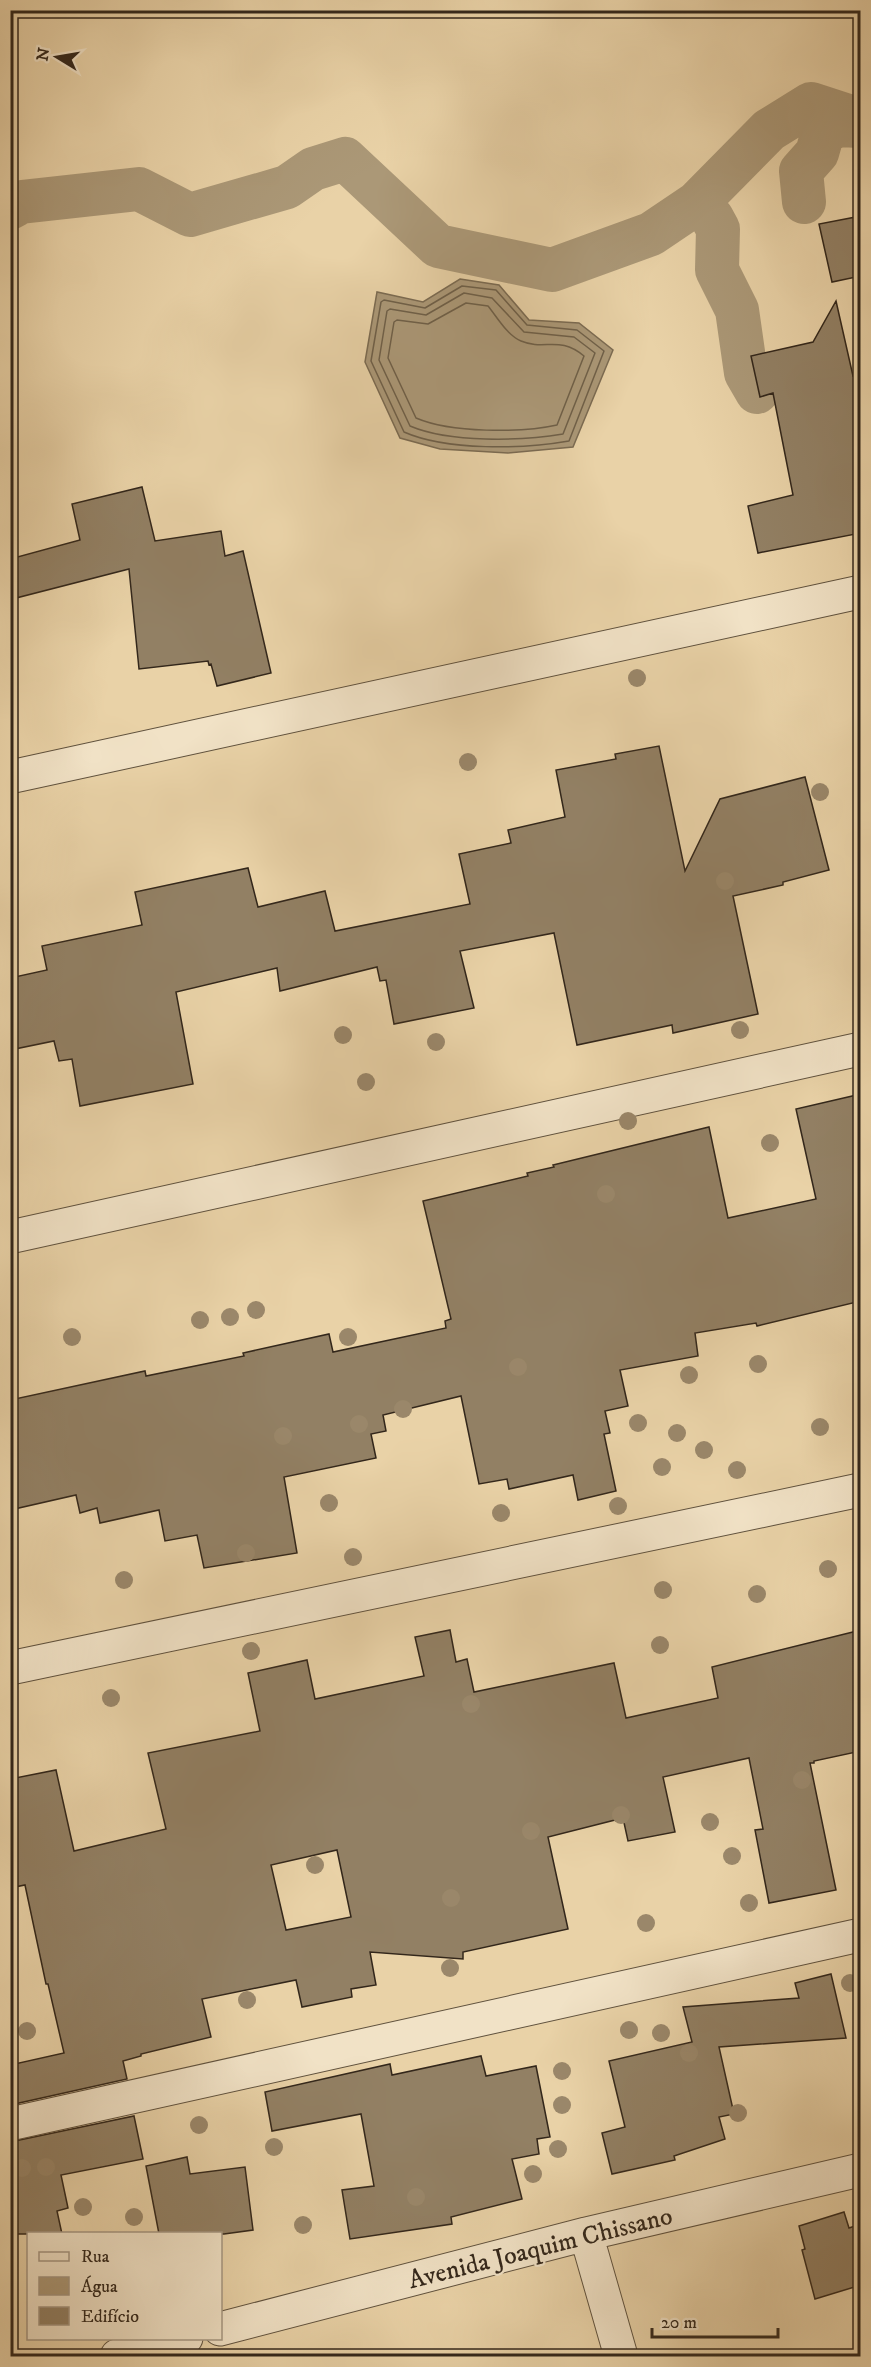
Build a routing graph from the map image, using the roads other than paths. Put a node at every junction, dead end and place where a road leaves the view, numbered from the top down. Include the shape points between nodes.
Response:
1 (861, 592) edge
2 (10, 777) edge
3 (861, 1049) edge
4 (10, 1237) edge
5 (861, 1490) edge
6 (10, 1668) edge
7 (861, 1935) edge
8 (10, 2124) edge
9 (861, 2170) edge
10 (586, 2234) junction
11 (222, 2328) edge
12 (178, 2340) edge
13 (117, 2356) edge
14 (621, 2356) edge

1 - 2 street
3 - 4 street
5 - 6 street
7 - 8 street
9 - 10 street, Avenida Joaquim Chissano
10 - 11 street, Avenida Joaquim Chissano
10 - 14 street
12 - 13 street

